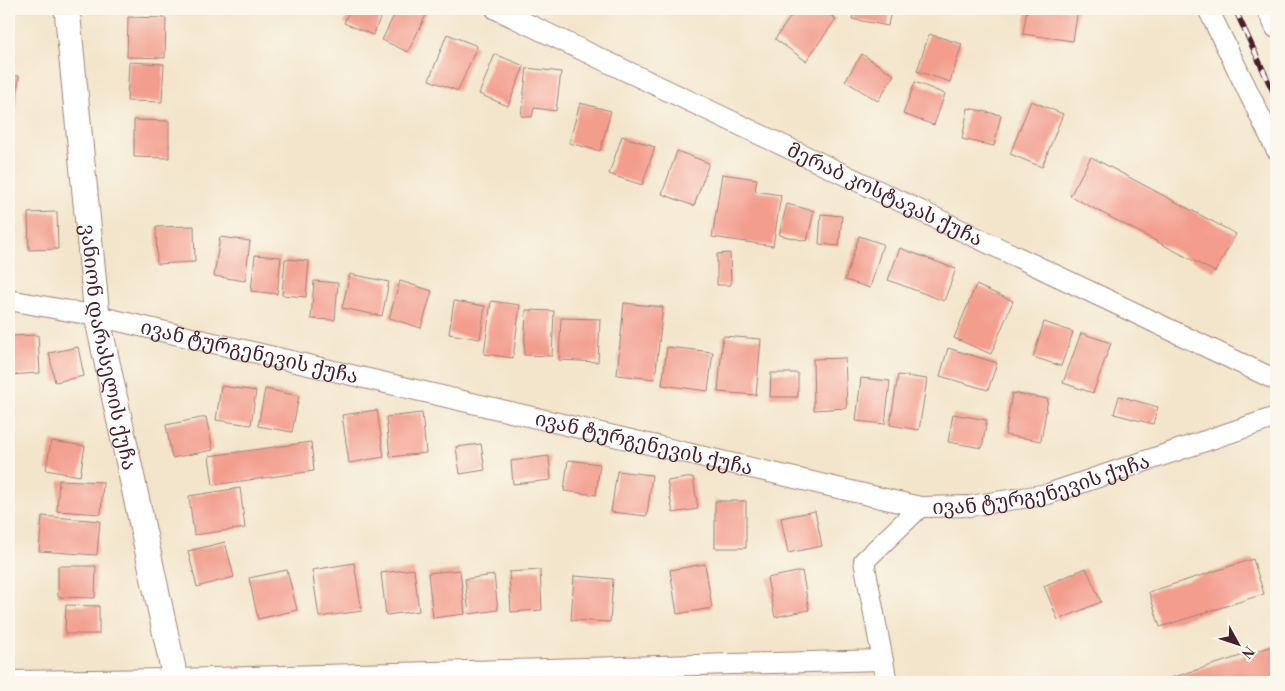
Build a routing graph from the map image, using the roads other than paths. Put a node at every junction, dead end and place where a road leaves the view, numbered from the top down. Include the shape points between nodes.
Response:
1 (67, 9) edge
2 (1208, 9) edge
3 (1267, 9) edge
4 (505, 11) edge
5 (1276, 28) edge
6 (1276, 149) edge
7 (9, 300) edge
8 (97, 316) junction
9 (1276, 380) edge
10 (1276, 417) edge
11 (920, 507) junction
12 (882, 660) junction
13 (175, 680) edge
14 (9, 681) edge
15 (887, 682) edge

1 - 8 street, ვანიონ დარასელის ქუჩა
2 - 6 street
3 - 5 street
4 - 9 street, მერაბ კოსტავას ქუჩა
7 - 8 street, ივან ტურგენევის ქუჩა
8 - 11 street, ივან ტურგენევის ქუჩა
8 - 13 street, ვანიონ დარასელის ქუჩა
10 - 11 street, ივან ტურგენევის ქუჩა via 1048,494 970,506
11 - 12 street via 864,560
12 - 13 street
12 - 15 street
13 - 14 street

